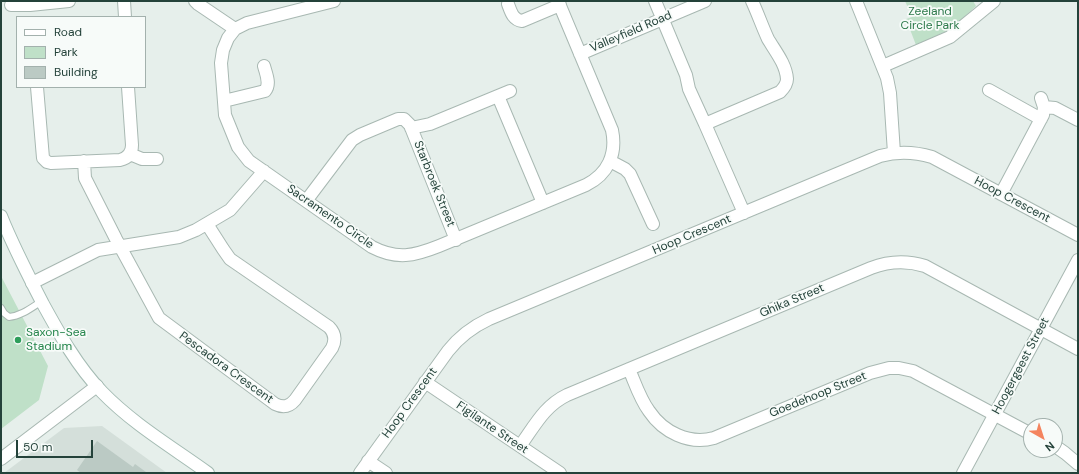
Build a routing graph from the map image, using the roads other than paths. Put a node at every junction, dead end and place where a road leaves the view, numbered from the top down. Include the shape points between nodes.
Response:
1 (69, 1) edge
2 (124, 1) edge
3 (195, 1) edge
4 (334, 1) edge
5 (655, 1) edge
6 (705, 1) edge
7 (752, 1) edge
8 (856, 1) edge
9 (994, 1) edge
10 (559, 3) edge
11 (508, 4) dead end
12 (11, 5) dead end
13 (30, 11) edge
14 (126, 16) edge
15 (662, 19) junction
16 (235, 29) junction
17 (580, 54) junction
18 (264, 66) dead end
19 (883, 66) junction
20 (37, 88) edge
21 (128, 88) edge
22 (989, 90) dead end
23 (510, 91) dead end
24 (498, 96) junction
25 (224, 101) junction
26 (1041, 119) junction
27 (1078, 120) edge
28 (705, 124) junction
29 (411, 128) junction
30 (894, 153) junction
31 (130, 154) junction
32 (157, 159) dead end
33 (84, 161) junction
34 (610, 161) junction
35 (264, 171) junction
36 (1001, 194) junction
37 (306, 201) junction
38 (543, 203) junction
39 (744, 213) junction
40 (1, 216) edge
41 (207, 224) junction
42 (653, 224) dead end
43 (1078, 235) edge
44 (456, 240) junction
45 (120, 246) junction
46 (1078, 260) edge
47 (32, 283) junction
48 (42, 301) junction
49 (1, 308) edge
50 (1041, 329) junction
51 (1078, 349) edge
52 (629, 369) junction
53 (425, 382) junction
54 (97, 386) junction
55 (995, 414) junction
56 (1023, 430) edge
57 (520, 446) junction
58 (1063, 452) edge
59 (1, 460) edge
60 (368, 461) junction
61 (1078, 464) edge
62 (208, 473) edge
63 (360, 473) edge
64 (386, 473) edge
65 (560, 473) edge
66 (963, 473) edge

1 - 13 street
2 - 14 street
3 - 16 street
4 - 16 street via 247,23
5 - 15 street
6 - 15 street, Valleyfield Road
7 - 28 street via 786,74 786,86 780,92
8 - 19 street
9 - 19 street via 950,37
10 - 11 street via 519,21 514,17
10 - 17 street, Sacramento Circle
12 - 13 street
15 - 17 street, Valleyfield Road
15 - 28 street
16 - 25 street, Sacramento Circle via 228,38 221,56
17 - 34 street, Sacramento Circle via 612,130 614,145
18 - 25 street via 268,83 265,91
19 - 30 street via 890,93
20 - 33 street via 45,160 51,163
21 - 31 street via 132,144
22 - 26 street
23 - 24 street
24 - 29 street via 430,124
24 - 38 street
25 - 35 street, Sacramento Circle via 225,115 238,147 249,161
26 - 27 street via 1042,103
26 - 36 street
28 - 39 street
29 - 37 street via 407,121 398,119 356,138
29 - 44 street, Starbroek Street
30 - 36 street, Hoop Crescent via 932,157
30 - 39 street, Hoop Crescent via 875,158
31 - 32 street via 142,159
31 - 33 street via 120,160
33 - 45 street via 85,178
34 - 38 street, Sacramento Circle via 603,173 592,182
34 - 42 street via 630,174
35 - 37 street, Sacramento Circle
35 - 41 street via 230,210
36 - 43 street, Hoop Crescent
37 - 44 street, Sacramento Circle via 386,254 421,254
38 - 44 street, Sacramento Circle
39 - 53 street, Hoop Crescent via 481,323 453,344
40 - 47 street
41 - 45 street via 179,237
41 - 45 street, Pescadora Crescent via 230,259 334,333 335,341 332,348 289,405 275,404 162,321
45 - 47 street via 92,252
46 - 50 street, Hoogergeest Street
47 - 48 street
48 - 49 lane via 13,317 9,317
48 - 54 street via 70,352
50 - 51 street, Ghika Street
50 - 52 street, Ghika Street via 925,266 897,261 871,268
50 - 55 street, Hoogergeest Street
52 - 55 street, Goedehoop Street via 644,403 654,418 677,435 695,440 714,438 870,373 889,368 919,373
52 - 57 street, Ghika Street via 555,401 543,412
53 - 57 street, Figilante Street
53 - 60 street, Hoop Crescent
54 - 59 street
54 - 62 street via 136,421
55 - 56 street, Goedehoop Street
55 - 66 street, Hoogergeest Street
57 - 65 street, Figilante Street
58 - 61 street
60 - 63 street, Hoop Crescent
60 - 64 street

